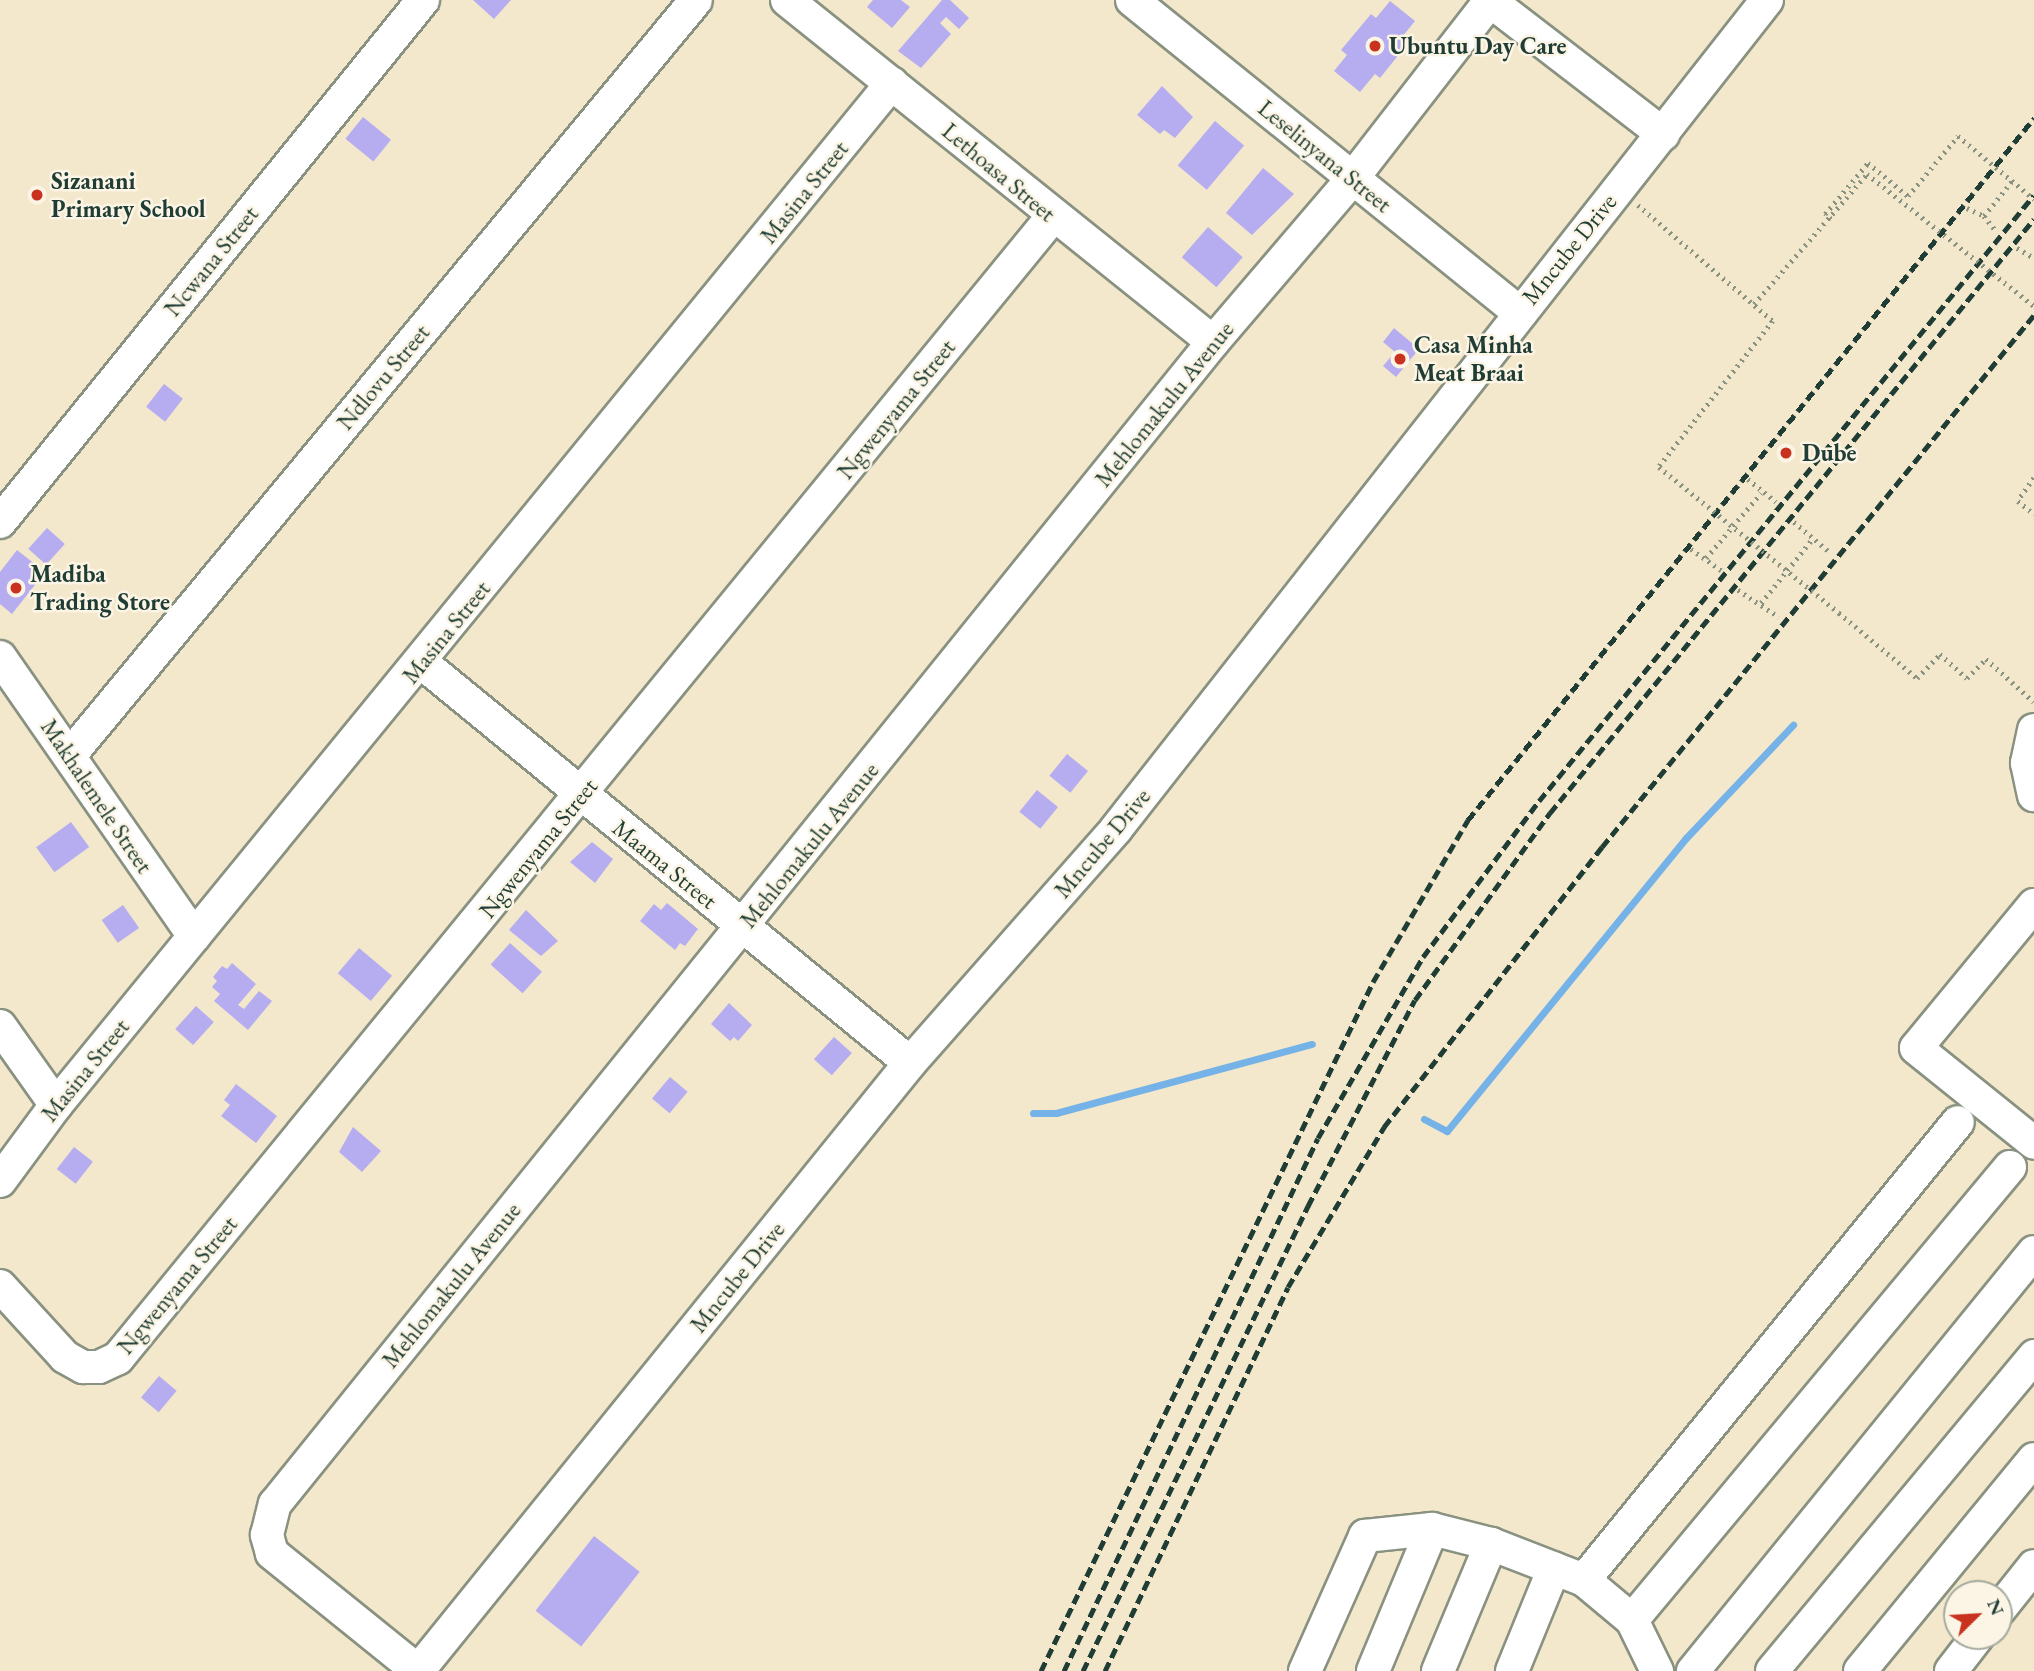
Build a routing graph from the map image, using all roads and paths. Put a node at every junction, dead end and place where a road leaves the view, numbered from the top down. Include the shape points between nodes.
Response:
1 (423, 0) edge
2 (696, 0) edge
3 (787, 0) edge
4 (1132, 0) edge
5 (1490, 0) edge
6 (1767, 0) edge
7 (892, 83) junction
8 (1663, 134) junction
9 (1352, 179) junction
10 (2012, 181) junction
11 (1618, 190) junction
12 (2034, 199) edge
13 (1967, 208) dead end
14 (1053, 216) junction
15 (1984, 216) junction
16 (1831, 219) junction
17 (1996, 231) dead end
18 (2017, 248) dead end
19 (2034, 258) edge
20 (1754, 304) junction
21 (2034, 306) edge
22 (1518, 311) junction
23 (1213, 342) junction
24 (2034, 478) edge
25 (1748, 479) dead end
26 (1760, 493) junction
27 (1776, 502) dead end
28 (2034, 514) edge
29 (1, 517) edge
30 (1794, 522) dead end
31 (1731, 526) junction
32 (1814, 538) junction
33 (1691, 549) dead end
34 (1831, 552) dead end
35 (1706, 558) junction
36 (1721, 570) dead end
37 (1786, 571) junction
38 (1738, 590) dead end
39 (1761, 603) junction
40 (1779, 617) dead end
41 (0, 657) edge
42 (421, 662) junction
43 (2034, 702) edge
44 (2034, 730) edge
45 (71, 754) junction
46 (2034, 794) edge
47 (581, 796) junction
48 (2034, 905) edge
49 (743, 927) junction
50 (194, 936) junction
51 (0, 1026) edge
52 (910, 1063) junction
53 (55, 1105) junction
54 (1958, 1122) dead end
55 (2034, 1143) edge
56 (2010, 1167) dead end
57 (0, 1181) edge
58 (2034, 1252) edge
59 (0, 1286) edge
60 (2034, 1356) edge
61 (2034, 1459) edge
62 (1432, 1529) junction
63 (1491, 1544) junction
64 (2034, 1566) edge
65 (1554, 1568) junction
66 (1584, 1580) junction
67 (2013, 1592) edge
68 (1632, 1620) junction
69 (1967, 1650) edge
70 (386, 1661) edge
71 (418, 1671) edge
72 (1305, 1671) edge
73 (1373, 1671) edge
74 (1438, 1671) edge
75 (1512, 1671) edge
76 (1657, 1671) edge
77 (1693, 1671) edge
78 (1772, 1671) edge
79 (1860, 1671) edge
80 (1951, 1671) edge

1 - 29 street, Ncwana Street
2 - 45 street, Ndlovu Street
3 - 7 street, Lethoasa Street
4 - 9 street, Leselinyana Street
5 - 8 street
5 - 9 street, Mehlomakulu Avenue
6 - 8 street, Mncube Drive
7 - 14 street, Lethoasa Street
7 - 42 street, Masina Street
8 - 11 street, Mncube Drive
9 - 22 street, Leselinyana Street
9 - 23 street, Mehlomakulu Avenue
10 - 12 path, bridge
10 - 15 path
10 - 16 path, bridge via 1958,136 1908,196 1868,163 1825,214
11 - 20 path
11 - 22 street, Mncube Drive
13 - 15 path
14 - 23 street, Lethoasa Street
14 - 47 street, Ngwenyama Street
15 - 17 path
16 - 20 path
16 - 21 path, bridge via 1867,174
18 - 19 path
20 - 31 path, bridge via 1773,321 1659,467
22 - 52 street, Mncube Drive via 1116,829
23 - 49 street, Mehlomakulu Avenue
24 - 28 path via 2018,501
25 - 26 path
26 - 27 path
26 - 31 path
30 - 32 path
31 - 35 path
31 - 37 path, bridge
32 - 34 path
32 - 37 path
33 - 35 path
35 - 36 path
37 - 39 path
37 - 43 path, bridge via 1917,678 1940,654 1967,678 1986,659
38 - 39 path
39 - 40 path
41 - 45 street, Makhalemele Street
42 - 47 street, Maama Street
42 - 50 street, Masina Street
44 - 46 street via 2028,763
45 - 50 street, Makhalemele Street
47 - 49 street, Maama Street
47 - 59 street, Ngwenyama Street via 118,1359 99,1367 83,1367 65,1357
48 - 55 street via 1916,1048
49 - 52 street, Maama Street
49 - 70 street, Mehlomakulu Avenue via 275,1504 267,1535 272,1553
50 - 53 street, Masina Street
51 - 53 street
52 - 71 street, Mncube Drive
53 - 57 street, Masina Street
54 - 66 street
56 - 68 street
58 - 77 street
60 - 78 street
61 - 79 street
62 - 63 street
62 - 72 street via 1365,1536
62 - 73 street
63 - 65 street
63 - 74 street
64 - 67 street
65 - 66 street
65 - 75 street
66 - 68 street
68 - 76 street
69 - 80 street
70 - 71 street, Mehlomakulu Avenue

